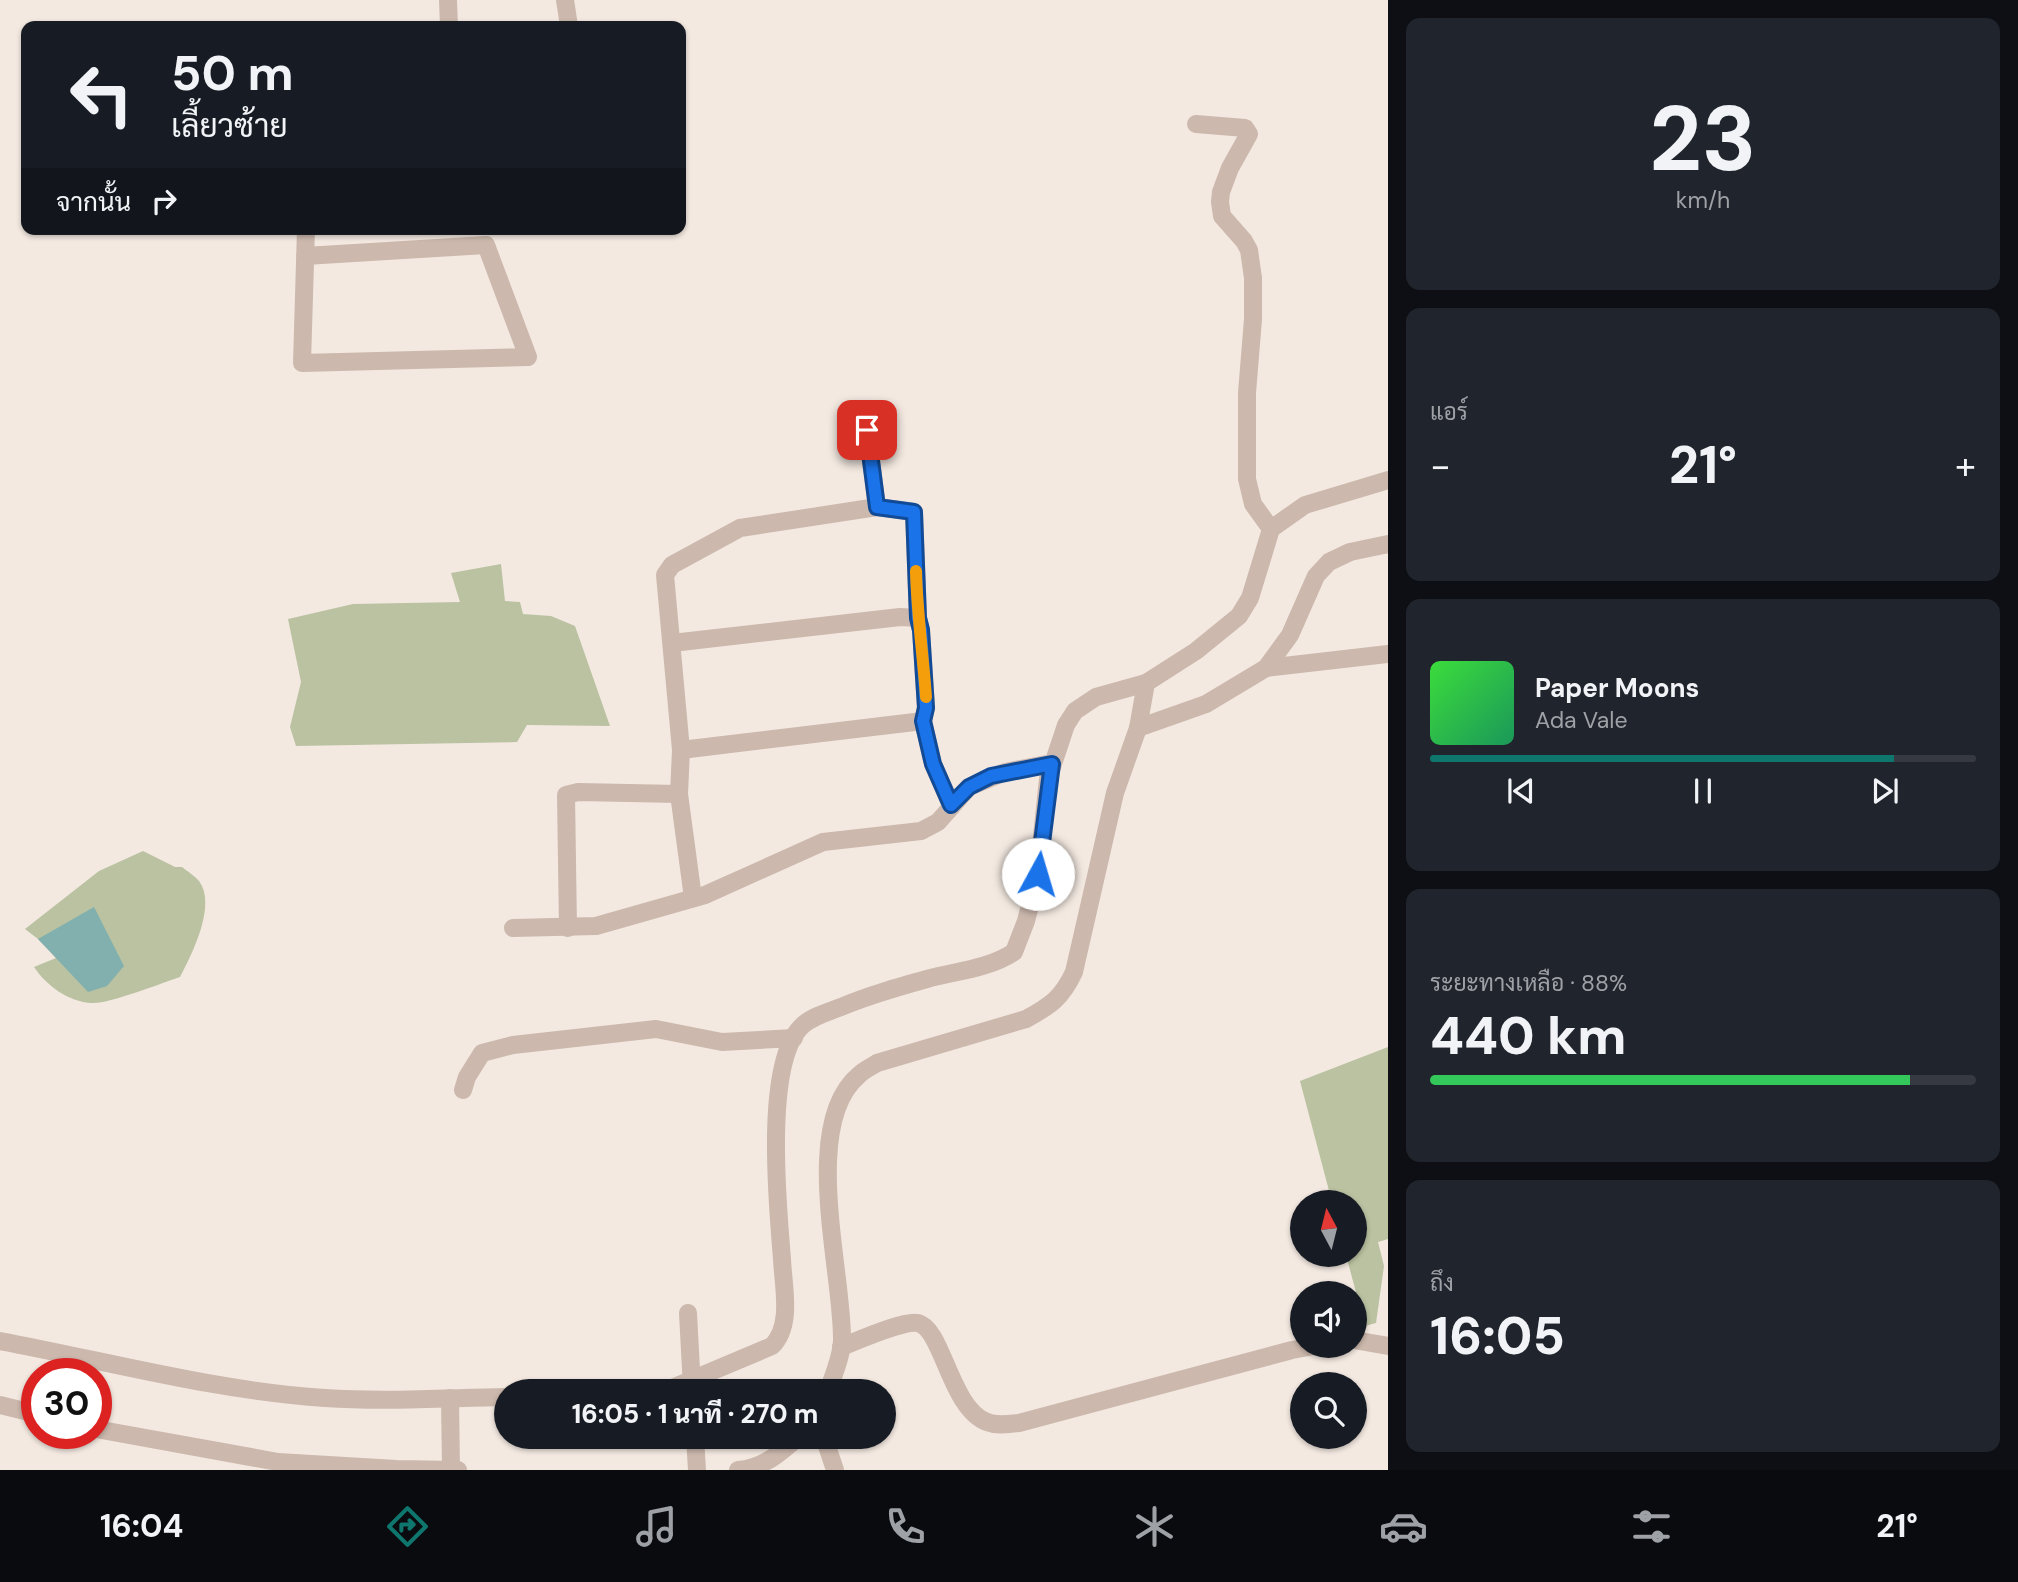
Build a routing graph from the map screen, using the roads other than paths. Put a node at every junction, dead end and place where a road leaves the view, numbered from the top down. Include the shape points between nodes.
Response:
1 (448, 0) edge
2 (565, 0) edge
3 (450, 21) edge
4 (568, 21) edge
5 (1196, 124) dead end
6 (306, 235) edge
7 (305, 256) junction
8 (867, 430) dead end
9 (1388, 480) edge
10 (877, 507) junction
11 (1271, 529) junction
12 (1388, 544) edge
13 (918, 618) junction
14 (672, 643) junction
15 (1388, 654) edge
16 (1266, 668) junction
17 (1146, 683) junction
18 (923, 721) junction
19 (1138, 728) junction
20 (681, 750) junction
21 (1052, 764) junction
22 (679, 794) junction
23 (951, 805) junction
24 (693, 898) junction
25 (513, 928) dead end
26 (568, 928) junction
27 (794, 1038) junction
28 (463, 1090) dead end
29 (688, 1313) dead end
30 (0, 1341) edge
31 (1367, 1342) edge
32 (1388, 1346) edge
33 (841, 1347) junction
34 (1290, 1352) edge
35 (692, 1379) edge
36 (704, 1379) edge
37 (832, 1379) edge
38 (494, 1397) edge
39 (450, 1398) junction
40 (0, 1405) edge
41 (21, 1410) edge
42 (112, 1432) edge
43 (696, 1449) edge
44 (786, 1449) edge
45 (828, 1449) edge
46 (396, 1470) edge
47 (452, 1470) edge
48 (458, 1470) edge
49 (697, 1470) edge
50 (738, 1470) edge
51 (835, 1470) edge

1 - 3 street
2 - 4 street
5 - 11 street via 1245,128 1249,134 1230,168 1220,202 1222,216 1249,250 1253,319 1247,479 1253,504
6 - 7 street
7 - 7 street via 302,363 528,357 486,245
8 - 10 street
9 - 11 street via 1305,505
10 - 13 street via 914,512
10 - 14 street via 740,528 672,565 665,575
11 - 17 street via 1250,598 1239,616
12 - 16 street via 1350,552 1329,562 1315,576 1290,635
13 - 14 street
13 - 18 street via 926,708
14 - 20 street
15 - 16 street
16 - 19 street via 1206,704
17 - 19 street
17 - 21 street via 1096,697 1075,711
18 - 20 street
18 - 23 street via 933,764
19 - 33 street via 1115,793 1074,972 1065,992 1026,1019 877,1063 857,1076 841,1100 830,1141 828,1208
20 - 22 street
21 - 23 street via 991,776 969,787
21 - 27 street via 1038,874 1014,952 992,963 866,996 814,1017
22 - 24 street
22 - 26 street via 566,795
23 - 24 street via 938,822 921,831 823,842
24 - 26 street via 596,926
25 - 26 street
27 - 28 street via 722,1042 656,1029 513,1045 482,1053
27 - 36 street via 784,1058 779,1088 776,1185 785,1313 779,1339
29 - 35 street
30 - 39 street via 282,1393 372,1400
31 - 32 street
33 - 34 street via 904,1324 922,1324 965,1405 984,1421 1000,1425
33 - 37 street
38 - 39 street
39 - 47 street
40 - 41 street
42 - 46 street via 278,1462
43 - 49 street
44 - 50 street via 779,1456
45 - 51 street
46 - 47 street
47 - 48 street

